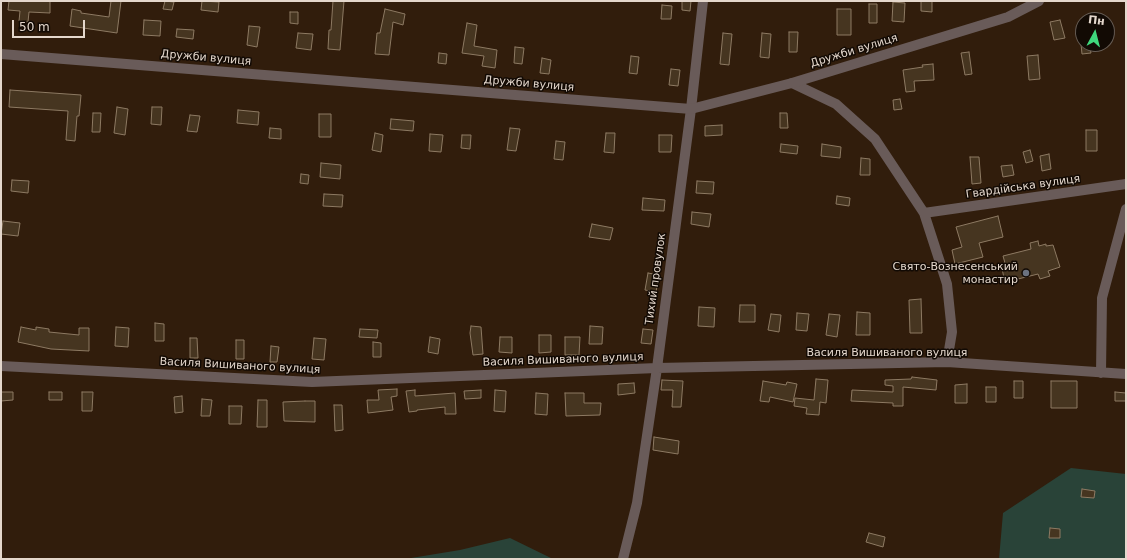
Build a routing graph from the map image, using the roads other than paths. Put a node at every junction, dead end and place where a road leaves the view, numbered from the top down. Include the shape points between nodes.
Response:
1 (703, 1) edge
2 (1039, 1) edge
3 (1, 54) edge
4 (792, 83) junction
5 (691, 109) junction
6 (1126, 184) edge
7 (1126, 209) edge
8 (924, 213) junction
9 (947, 362) junction
10 (1, 366) edge
11 (657, 368) junction
12 (1101, 373) junction
13 (1126, 374) edge
14 (623, 559) edge

1 - 5 street, Тихий провулок
2 - 4 street, Дружби вулиця via 1008,17
3 - 5 street, Дружби вулиця
4 - 5 street, Дружби вулиця
4 - 8 street via 836,104 875,139
5 - 11 street, Тихий провулок
6 - 8 street, Гвардійська вулиця
7 - 12 street via 1102,298
8 - 9 street via 947,284 952,332
9 - 11 street, Василя Вишиваного вулиця
9 - 12 street, Василя Вишиваного вулиця
10 - 11 street, Василя Вишиваного вулиця via 312,382
11 - 14 street, Тихий провулок via 637,503
12 - 13 street, Василя Вишиваного вулиця

